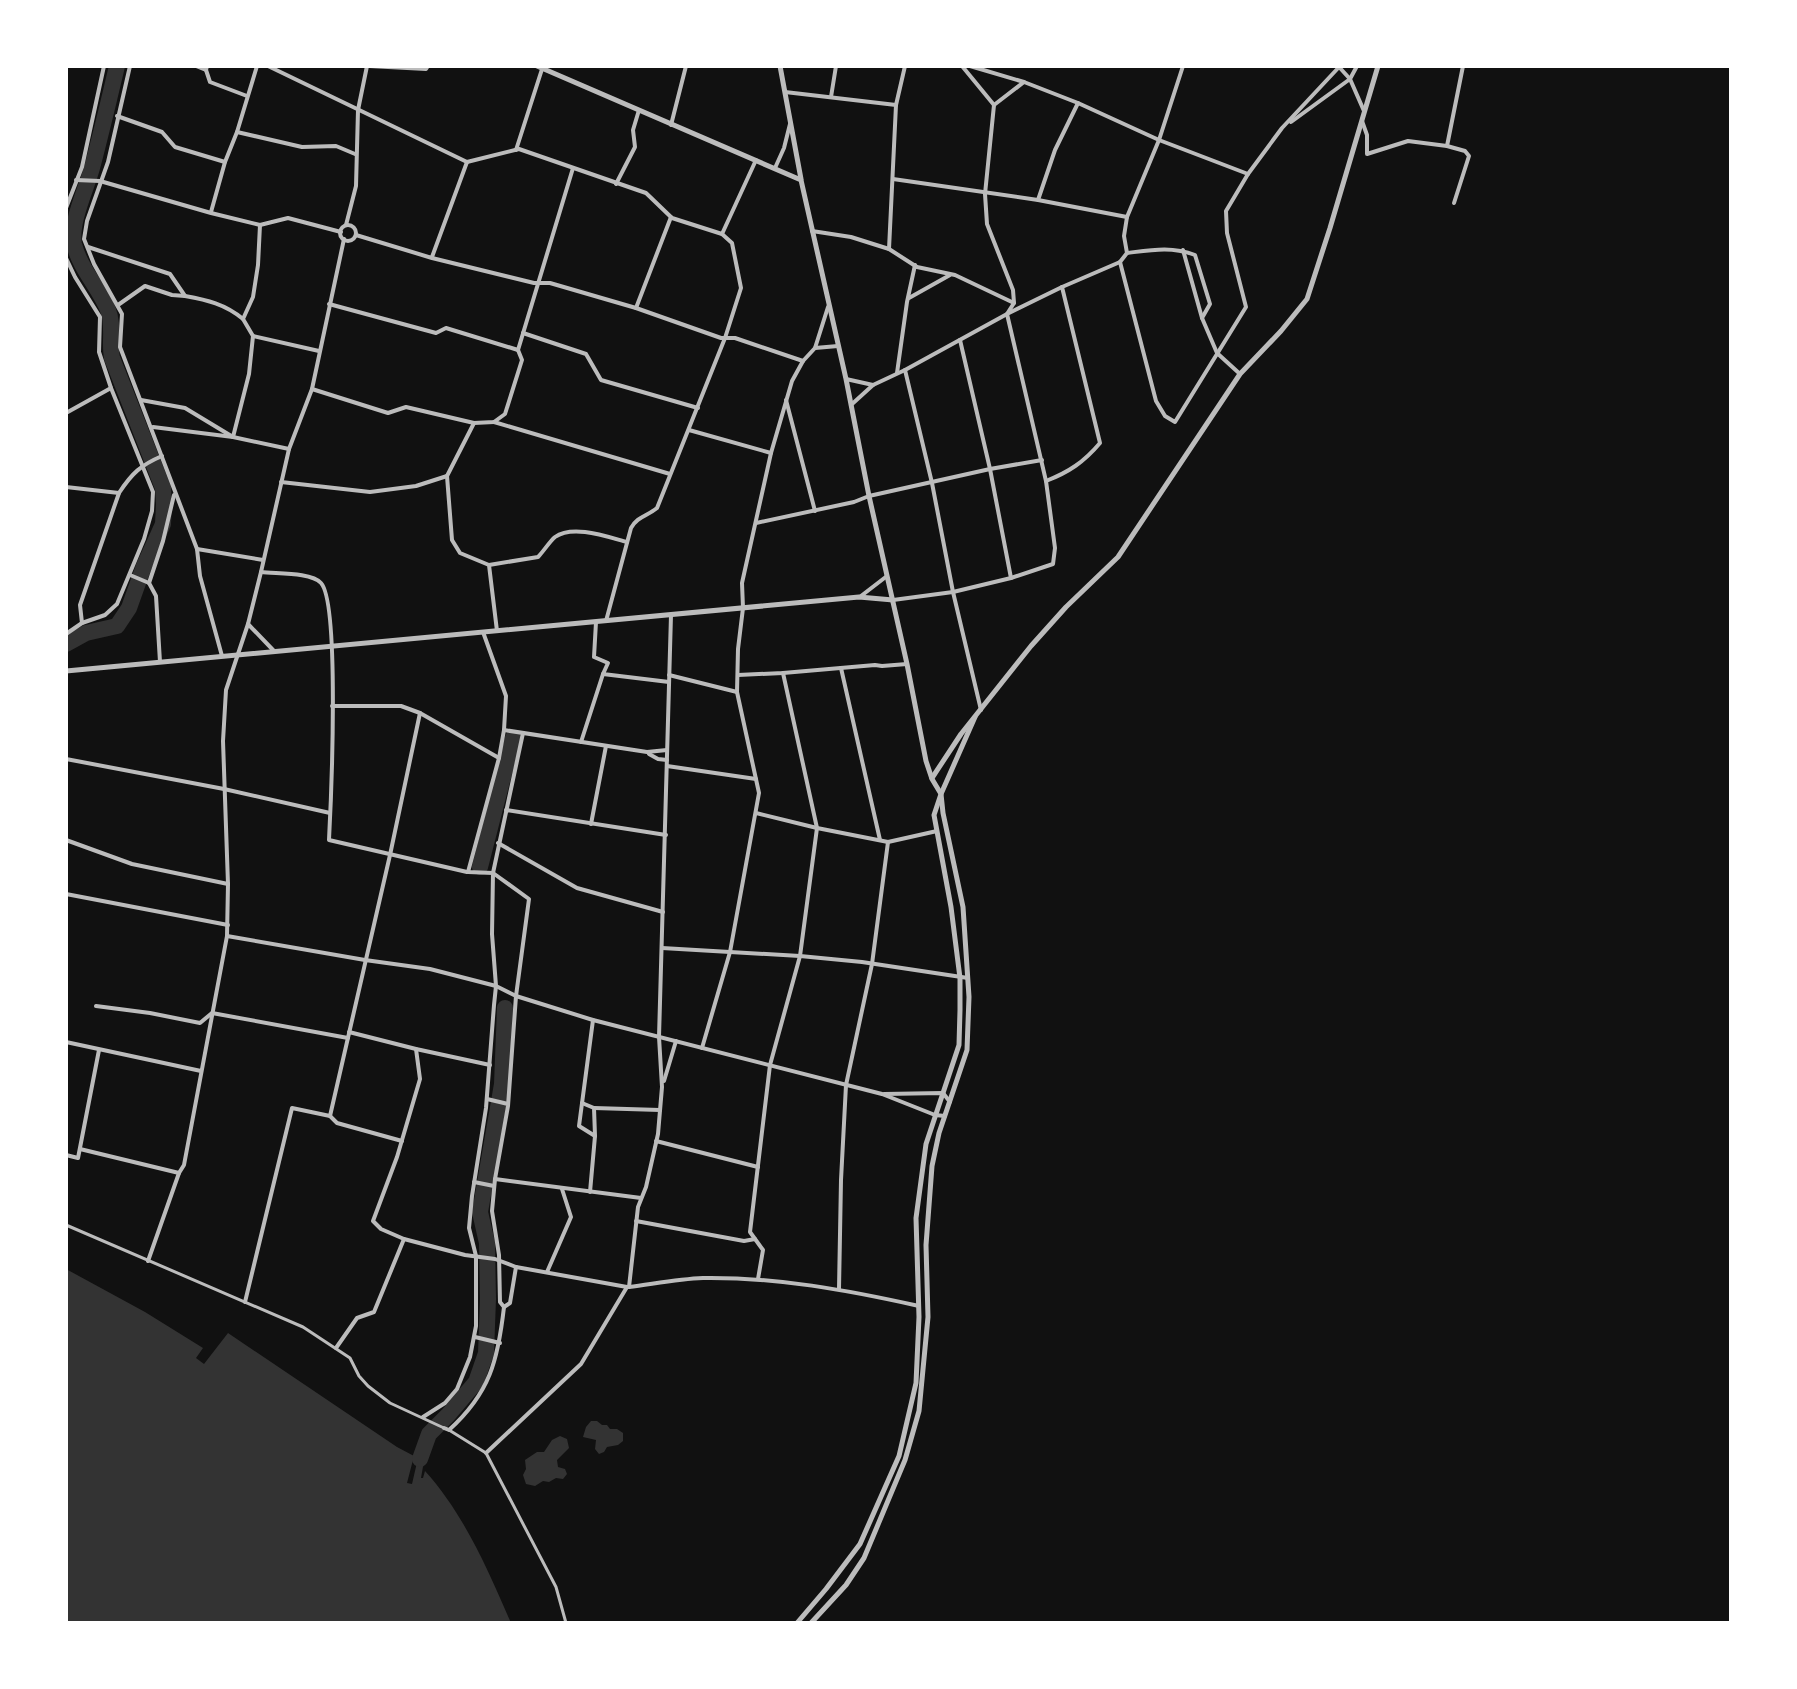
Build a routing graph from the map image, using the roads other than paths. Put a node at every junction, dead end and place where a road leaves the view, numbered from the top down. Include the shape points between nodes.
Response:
1 (104, 66) edge
2 (130, 66) edge
3 (196, 66) edge
4 (257, 66) edge
5 (268, 66) edge
6 (368, 66) edge
7 (428, 66) edge
8 (686, 66) edge
9 (780, 66) edge
10 (836, 66) edge
11 (905, 66) edge
12 (962, 66) edge
13 (970, 66) edge
14 (1183, 66) edge
15 (1357, 66) edge
16 (1378, 66) edge
17 (1463, 66) edge
18 (541, 67) edge
19 (1340, 67) edge
20 (207, 68) edge
21 (1350, 79) junction
22 (1024, 82) junction
23 (785, 92) junction
24 (247, 96) junction
25 (831, 97) junction
26 (1078, 103) junction
27 (896, 105) junction
28 (994, 105) junction
29 (358, 110) junction
30 (639, 110) junction
31 (1364, 111) junction
32 (117, 116) junction
33 (1362, 119) junction
34 (791, 122) junction
35 (671, 125) junction
36 (1282, 128) junction
37 (237, 132) junction
38 (1159, 140) junction
39 (1447, 146) junction
40 (516, 150) junction
41 (356, 155) junction
42 (756, 160) junction
43 (225, 162) junction
44 (467, 162) junction
45 (573, 168) junction
46 (775, 168) junction
47 (1248, 174) junction
48 (893, 179) junction
49 (76, 180) junction
50 (801, 180) junction
51 (100, 181) junction
52 (616, 184) junction
53 (66, 185) edge
54 (985, 194) junction
55 (1038, 200) junction
56 (1454, 203) dead end
57 (66, 208) edge
58 (211, 213) junction
59 (671, 217) junction
60 (1127, 217) junction
61 (260, 225) junction
62 (346, 225) junction
63 (812, 231) junction
64 (341, 232) junction
65 (722, 234) junction
66 (356, 235) junction
67 (344, 239) junction
68 (88, 247) junction
69 (889, 249) junction
70 (1183, 250) junction
71 (1127, 253) junction
72 (66, 258) edge
73 (432, 258) junction
74 (1120, 262) junction
75 (915, 265) junction
76 (952, 274) junction
77 (538, 283) junction
78 (1062, 287) junction
79 (185, 296) junction
80 (908, 298) junction
81 (1014, 303) junction
82 (329, 304) junction
83 (118, 305) junction
84 (829, 305) junction
85 (636, 308) junction
86 (1007, 314) junction
87 (1202, 318) junction
88 (243, 319) junction
89 (523, 333) junction
90 (253, 336) junction
91 (725, 338) junction
92 (960, 340) junction
93 (838, 346) junction
94 (815, 348) junction
95 (518, 350) junction
96 (319, 351) junction
97 (1218, 354) junction
98 (803, 361) junction
99 (905, 370) junction
100 (897, 373) junction
101 (1240, 374) junction
102 (846, 379) junction
103 (873, 385) junction
104 (111, 388) junction
105 (312, 389) junction
106 (141, 400) junction
107 (786, 400) junction
108 (851, 406) junction
109 (698, 408) junction
110 (66, 413) edge
111 (494, 422) junction
112 (474, 423) junction
113 (152, 427) junction
114 (689, 430) junction
115 (233, 437) junction
116 (289, 449) junction
117 (771, 453) junction
118 (162, 456) junction
119 (1042, 460) junction
120 (143, 464) junction
121 (990, 469) junction
122 (670, 474) junction
123 (447, 476) junction
124 (1046, 481) junction
125 (281, 482) junction
126 (932, 483) junction
127 (66, 487) edge
128 (119, 493) junction
129 (175, 493) junction
130 (869, 496) junction
131 (815, 511) junction
132 (756, 523) junction
133 (627, 543) junction
134 (197, 549) junction
135 (263, 560) junction
136 (489, 565) junction
137 (261, 572) junction
138 (129, 575) junction
139 (887, 576) junction
140 (1011, 578) junction
141 (149, 583) junction
142 (953, 592) junction
143 (859, 597) junction
144 (893, 600) junction
145 (743, 608) junction
146 (671, 615) junction
147 (606, 621) junction
148 (596, 622) junction
149 (82, 623) junction
150 (248, 624) junction
151 (497, 631) junction
152 (483, 632) junction
153 (66, 634) edge
154 (332, 646) junction
155 (274, 651) junction
156 (237, 655) junction
157 (222, 656) junction
158 (160, 662) junction
159 (907, 664) junction
160 (841, 668) junction
161 (66, 671) edge
162 (783, 673) junction
163 (603, 674) junction
164 (737, 675) junction
165 (669, 678) junction
166 (737, 692) junction
167 (332, 706) junction
168 (981, 710) junction
169 (420, 713) junction
170 (975, 717) junction
171 (504, 730) junction
172 (523, 733) junction
173 (581, 742) junction
174 (606, 746) junction
175 (668, 750) junction
176 (647, 752) junction
177 (499, 758) junction
178 (66, 759) edge
179 (667, 763) junction
180 (756, 779) junction
181 (932, 779) junction
182 (224, 789) junction
183 (941, 794) junction
184 (506, 810) junction
185 (331, 813) junction
186 (756, 813) junction
187 (591, 824) junction
188 (817, 828) junction
189 (937, 831) junction
190 (666, 835) junction
191 (66, 840) edge
192 (880, 840) junction
193 (888, 842) junction
194 (498, 843) junction
195 (390, 855) junction
196 (468, 872) junction
197 (493, 873) junction
198 (228, 884) junction
199 (66, 894) edge
200 (663, 912) junction
201 (228, 925) junction
202 (227, 936) junction
203 (662, 948) junction
204 (730, 952) junction
205 (800, 956) junction
206 (365, 960) junction
207 (872, 964) junction
208 (960, 978) junction
209 (968, 978) junction
210 (496, 986) junction
211 (516, 996) junction
212 (96, 1006) dead end
213 (212, 1013) junction
214 (593, 1020) junction
215 (349, 1035) junction
216 (659, 1037) junction
217 (676, 1041) junction
218 (66, 1042) edge
219 (702, 1048) junction
220 (416, 1049) junction
221 (99, 1050) junction
222 (490, 1065) junction
223 (770, 1065) junction
224 (201, 1071) junction
225 (846, 1085) junction
226 (662, 1087) junction
227 (943, 1093) junction
228 (882, 1094) junction
229 (487, 1099) junction
230 (950, 1102) junction
231 (506, 1103) junction
232 (582, 1103) junction
233 (594, 1108) junction
234 (660, 1110) junction
235 (935, 1115) junction
236 (330, 1116) junction
237 (945, 1116) junction
238 (595, 1136) junction
239 (402, 1141) junction
240 (656, 1141) junction
241 (80, 1149) junction
242 (66, 1155) edge
243 (758, 1167) junction
244 (179, 1173) junction
245 (495, 1179) junction
246 (477, 1182) junction
247 (492, 1186) junction
248 (562, 1189) junction
249 (590, 1193) junction
250 (641, 1198) junction
251 (636, 1221) junction
252 (66, 1225) edge
253 (404, 1239) junction
254 (755, 1239) junction
255 (479, 1257) junction
256 (497, 1260) junction
257 (148, 1261) junction
258 (516, 1267) junction
259 (547, 1273) junction
260 (758, 1279) junction
261 (628, 1287) junction
262 (839, 1289) junction
263 (245, 1302) junction
264 (919, 1306) junction
265 (504, 1307) junction
266 (474, 1337) junction
267 (498, 1342) junction
268 (336, 1348) junction
269 (423, 1417) junction
270 (446, 1429) junction
271 (486, 1453) junction
272 (566, 1623) edge
273 (797, 1623) edge
274 (811, 1623) edge

1 - 49 street
2 - 32 street
3 - 20 street
4 - 24 street
5 - 29 street
6 - 7 street
6 - 29 street
8 - 35 street
9 - 23 street
10 - 25 street
11 - 27 street
12 - 28 street
13 - 22 street
14 - 38 street
15 - 21 street
16 - 31 street
17 - 39 street
18 - 30 street
18 - 40 street
19 - 21 street
19 - 36 street
20 - 24 street via 210,82
21 - 31 street
21 - 36 street
22 - 26 street
22 - 28 street
23 - 25 street
23 - 34 street
24 - 37 street
25 - 27 street
26 - 38 street
26 - 55 street
27 - 48 street
28 - 54 street
29 - 41 street
29 - 44 street
30 - 35 street
30 - 52 street via 635,147
31 - 33 street
32 - 43 street via 162,132 175,147
32 - 51 street
33 - 39 street via 1367,154 1408,141
33 - 101 street via 1307,299
34 - 46 street
34 - 50 street
35 - 42 street
36 - 47 street
37 - 41 street via 302,147 336,146
37 - 43 street
38 - 47 street
38 - 60 street
39 - 56 street via 1469,156
40 - 44 street
40 - 45 street
41 - 62 street via 356,186
42 - 46 street
42 - 65 street
43 - 58 street
44 - 73 street
45 - 52 street
45 - 77 street
46 - 50 street
47 - 97 street via 1226,211 1246,307
48 - 54 street
48 - 69 street
49 - 51 street
49 - 53 street
49 - 57 street
50 - 63 street
51 - 58 street
51 - 68 street via 87,221
52 - 59 street via 646,193
54 - 55 street
54 - 81 street via 987,224
55 - 60 street
58 - 61 street
59 - 65 street
59 - 85 street
60 - 71 street
61 - 64 street via 288,218
61 - 88 street via 253,297
62 - 64 street
62 - 66 street via 353,226
63 - 69 street
63 - 84 street
64 - 67 street
65 - 91 street via 732,243 741,288
66 - 67 street
66 - 73 street
67 - 82 street
68 - 79 street via 170,274
68 - 83 street
69 - 75 street
70 - 71 street
70 - 87 street
70 - 87 street via 1195,255 1210,304
71 - 74 street
72 - 104 street via 100,317 99,352
73 - 77 street
74 - 78 street
74 - 97 street via 1156,401 1165,416 1175,422
75 - 76 street
75 - 80 street
76 - 80 street
76 - 81 street
77 - 85 street
77 - 89 street
78 - 86 street
78 - 124 street via 1100,443 1063,475
79 - 83 street via 145,286
79 - 88 street via 215,301
80 - 100 street
81 - 86 street
82 - 95 street via 436,333 446,328
82 - 96 street
83 - 106 street via 120,347
84 - 93 street
84 - 94 street
85 - 91 street
86 - 92 street
86 - 119 street
87 - 97 street
88 - 90 street
89 - 95 street
89 - 109 street via 586,354 601,380
90 - 96 street
90 - 115 street
91 - 98 street
91 - 109 street
92 - 99 street
92 - 121 street
93 - 94 street
93 - 102 street
94 - 98 street
95 - 111 street via 522,360 505,414
96 - 105 street
97 - 101 street
98 - 107 street
99 - 100 street
99 - 126 street
100 - 103 street
101 - 168 street via 1118,557 1031,646
102 - 103 street
102 - 108 street
103 - 108 street
104 - 110 street
104 - 120 street
105 - 112 street via 388,413 406,407
105 - 116 street
106 - 113 street
106 - 115 street via 185,408
107 - 117 street
107 - 131 street
108 - 130 street
109 - 114 street
111 - 112 street
111 - 122 street
112 - 123 street
113 - 115 street
113 - 118 street
114 - 117 street
114 - 122 street
115 - 116 street
116 - 125 street
117 - 132 street
118 - 120 street
118 - 129 street
119 - 121 street
119 - 124 street
120 - 128 street
120 - 138 street via 153,492 152,511
121 - 126 street
121 - 140 street
122 - 133 street via 657,508 636,520
123 - 125 street via 370,492
123 - 136 street via 452,540 460,553
124 - 140 street via 1053,564
125 - 135 street
126 - 130 street
126 - 142 street
127 - 128 street
128 - 149 street via 80,605
129 - 134 street
129 - 141 street
130 - 131 street
130 - 139 street
131 - 132 street
132 - 145 street via 742,583
133 - 136 street via 575,531 556,537 538,557
133 - 147 street
134 - 135 street
134 - 157 street
135 - 137 street
136 - 151 street
137 - 150 street
137 - 154 street via 319,581 325,590
138 - 141 street
138 - 149 street via 117,604
139 - 143 street
139 - 144 street
140 - 142 street
141 - 158 street via 156,596
142 - 144 street
142 - 168 street
143 - 144 street
143 - 145 street
144 - 159 street
145 - 146 street
145 - 164 street
146 - 147 street
146 - 165 street
147 - 148 street
148 - 151 street
148 - 163 street via 594,657 608,663
149 - 153 street
150 - 155 street
150 - 156 street
151 - 152 street
152 - 154 street
152 - 171 street via 506,696
154 - 155 street
154 - 167 street
155 - 156 street
156 - 157 street
156 - 182 street via 226,690
157 - 158 street
158 - 161 street
159 - 160 street
159 - 181 street
160 - 162 street
160 - 192 street
162 - 164 street
162 - 188 street
163 - 165 street
163 - 173 street
164 - 166 street
165 - 166 street
165 - 175 street
166 - 180 street
167 - 169 street via 401,706
167 - 185 street
168 - 170 street
169 - 177 street
169 - 195 street
170 - 181 street
170 - 183 street
171 - 172 street
171 - 177 street
172 - 173 street
172 - 184 street
173 - 174 street
174 - 176 street
174 - 187 street
175 - 176 street
175 - 179 street
176 - 179 street
177 - 196 street
178 - 182 street
179 - 180 street
179 - 190 street
180 - 186 street
181 - 183 street
182 - 185 street
182 - 198 street
183 - 189 street via 934,815
183 - 209 street via 963,907
184 - 187 street
184 - 194 street
185 - 195 street via 329,840
186 - 188 street
186 - 204 street
187 - 190 street
188 - 192 street
188 - 205 street
189 - 193 street
189 - 208 street
190 - 200 street
191 - 198 street via 132,864
192 - 193 street
193 - 207 street
194 - 197 street
194 - 200 street via 577,888
195 - 196 street
195 - 206 street
196 - 197 street
197 - 210 street
197 - 211 street via 529,899
198 - 201 street
199 - 201 street
200 - 203 street
201 - 202 street
202 - 206 street
202 - 213 street
203 - 204 street
203 - 216 street
204 - 205 street
204 - 219 street
205 - 207 street
205 - 223 street
206 - 210 street
206 - 215 street
207 - 208 street
207 - 225 street
208 - 209 street
208 - 227 street via 959,1045
209 - 230 street via 967,1050
210 - 211 street
210 - 222 street
211 - 214 street
211 - 231 street
212 - 213 street via 200,1023
213 - 215 street
213 - 224 street
214 - 216 street
214 - 232 street
215 - 220 street
215 - 236 street
216 - 217 street
216 - 226 street
217 - 219 street
217 - 226 street
218 - 221 street
219 - 223 street
220 - 222 street
220 - 239 street via 420,1079
221 - 224 street
221 - 241 street
222 - 229 street
223 - 225 street
223 - 243 street
224 - 244 street
225 - 228 street
225 - 262 street
226 - 234 street
227 - 228 street
227 - 230 street
227 - 235 street
228 - 235 street
229 - 231 street
229 - 246 street
230 - 237 street
231 - 245 street
232 - 233 street
232 - 238 street via 579,1126
233 - 234 street
233 - 238 street
234 - 240 street
235 - 237 street
235 - 264 street via 916,1218
236 - 239 street via 337,1123
236 - 263 street via 292,1108
237 - 274 street via 932,1166 927,1219 928,1317 919,1411 905,1460 864,1558
238 - 249 street
239 - 253 street via 373,1221
240 - 243 street
240 - 250 street
241 - 242 street via 78,1158
241 - 244 street
243 - 254 street via 750,1232
244 - 257 street
245 - 247 street
245 - 248 street
246 - 247 street
246 - 255 street via 469,1228
247 - 256 street
248 - 249 street
248 - 259 street via 571,1217
249 - 250 street
250 - 251 street
251 - 254 street
251 - 261 street
252 - 257 street
253 - 255 street
253 - 268 street via 374,1312 357,1318
254 - 260 street via 763,1250
255 - 256 street
255 - 266 street
256 - 258 street
256 - 265 street
257 - 263 street
258 - 259 street
258 - 265 street via 510,1303
259 - 261 street
260 - 261 street via 700,1278
260 - 262 street
261 - 271 street via 581,1364
262 - 264 street
263 - 268 street
264 - 273 street via 916,1383 899,1456 860,1544
265 - 267 street
266 - 267 street
266 - 269 street via 457,1389
267 - 270 street via 482,1391 462,1418
268 - 269 street via 350,1358 368,1386 390,1403
269 - 270 street
270 - 271 street
271 - 272 street via 556,1587

